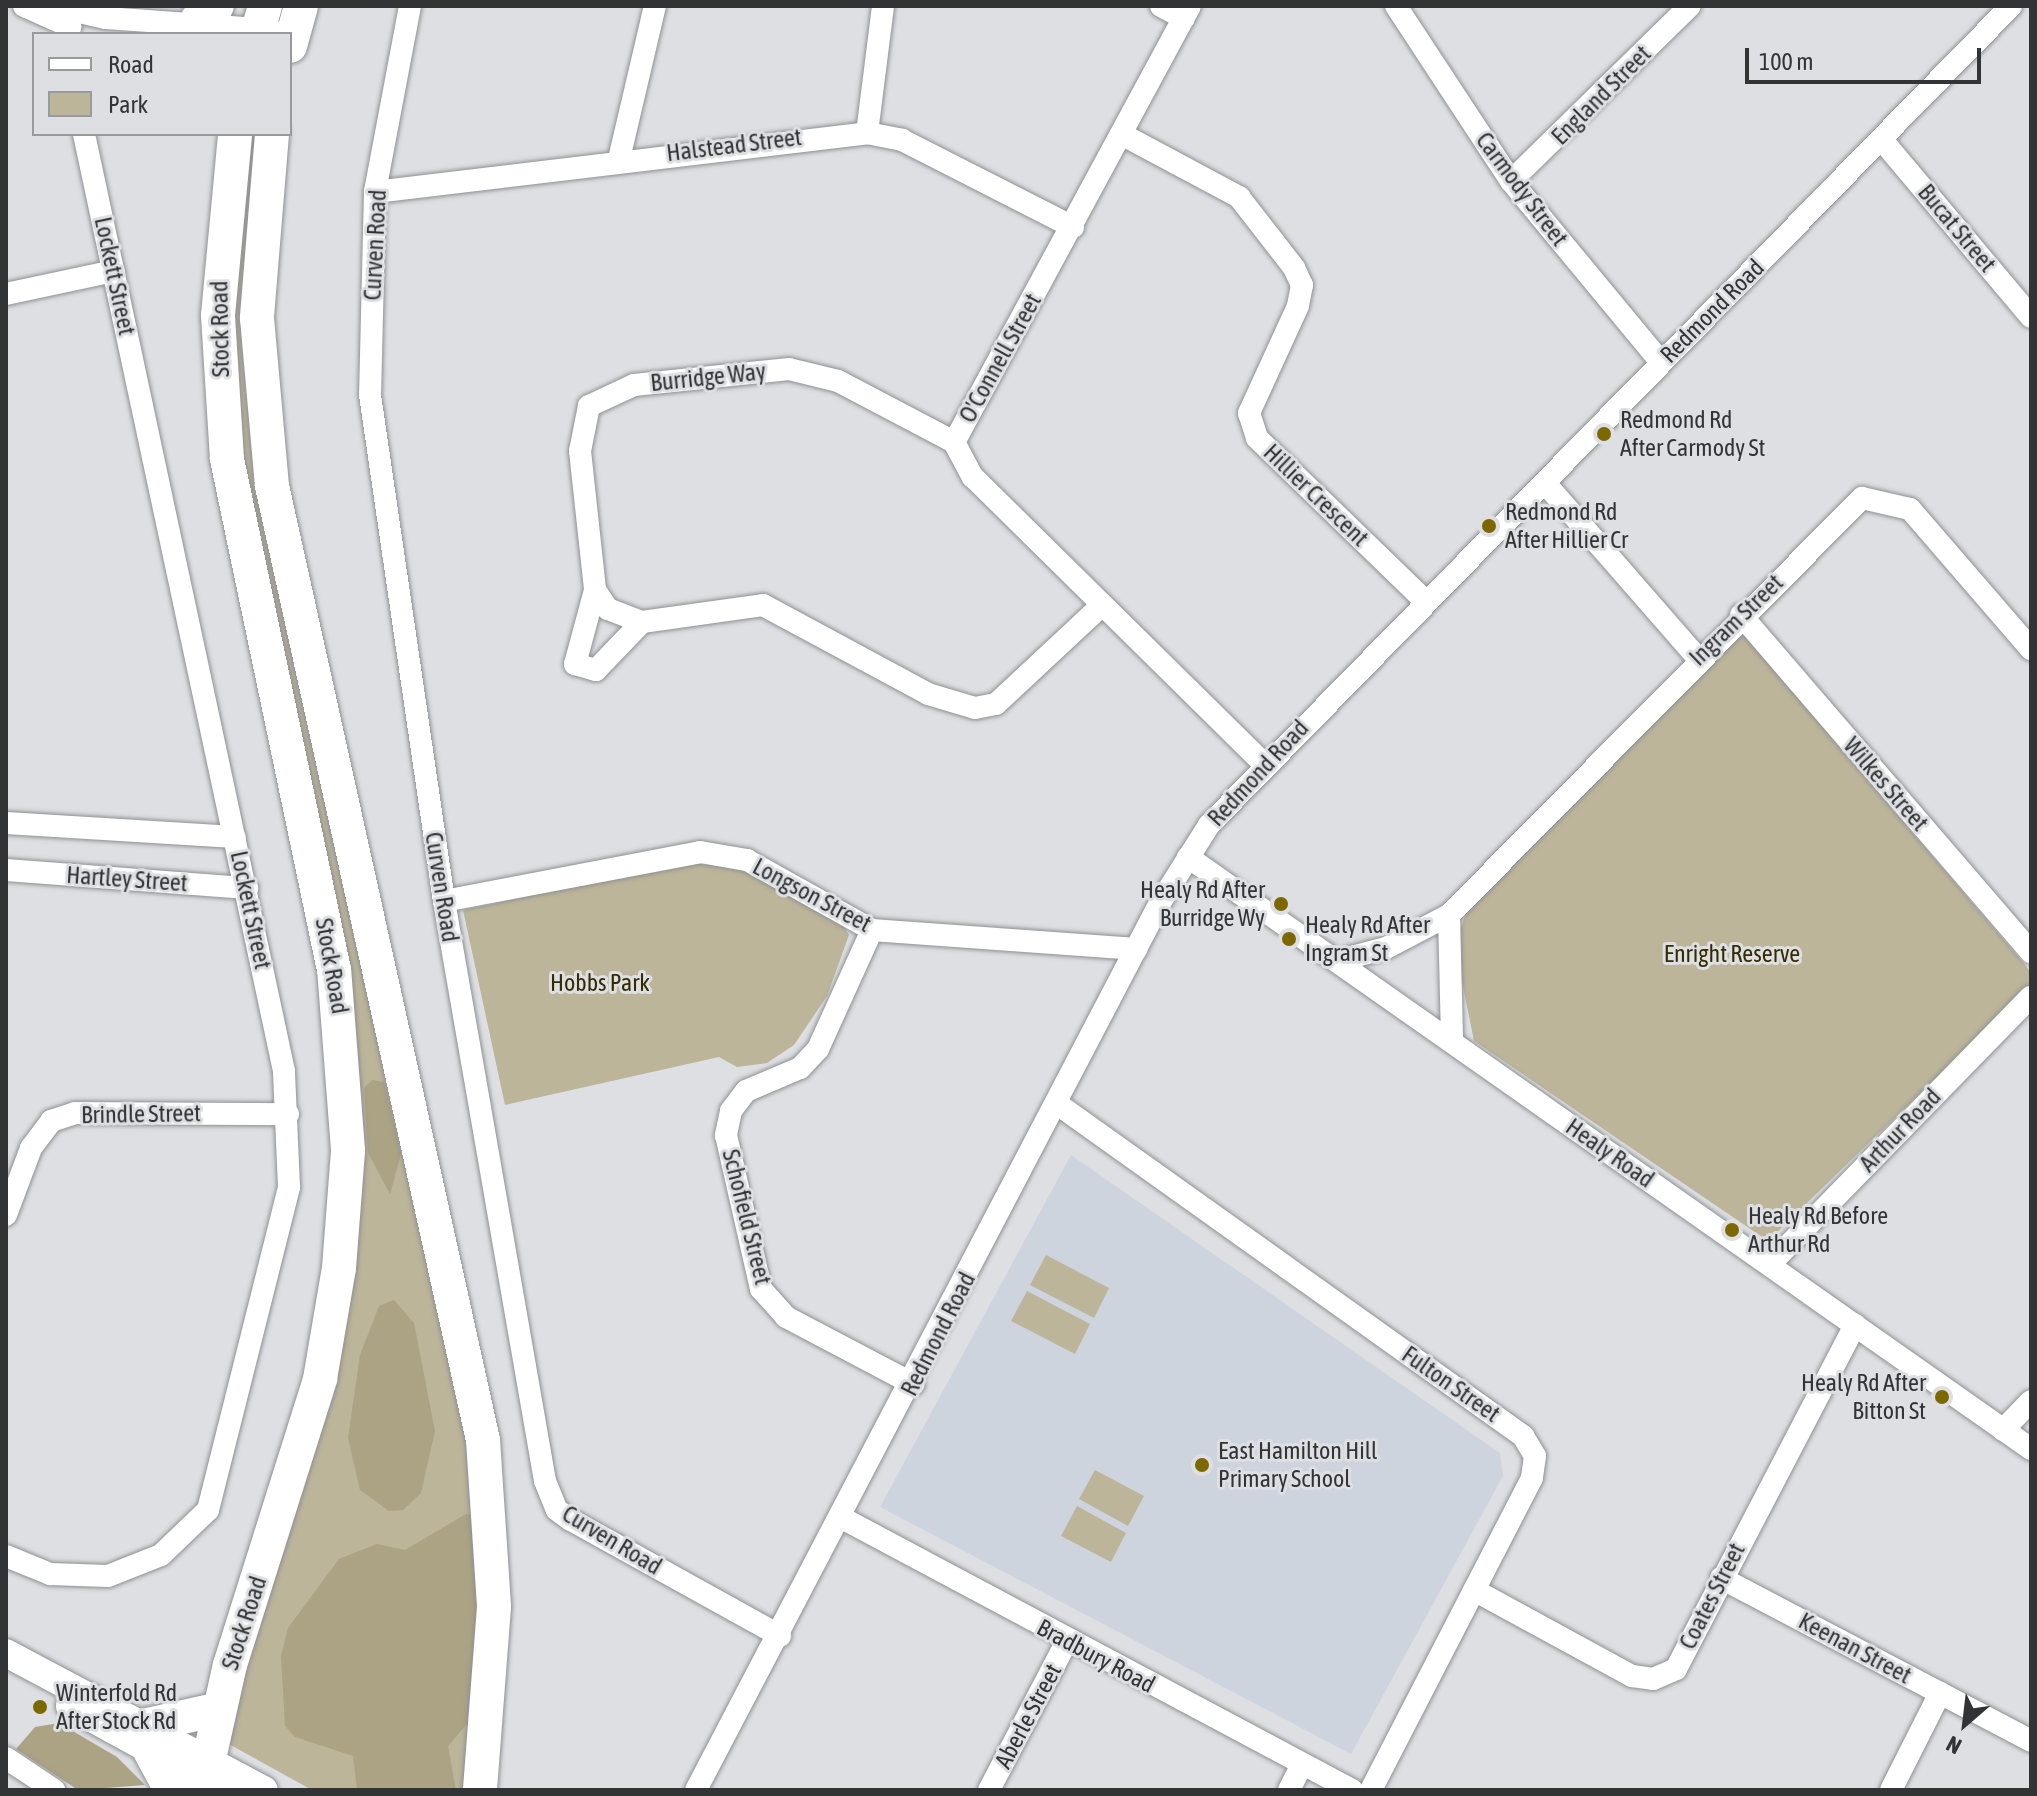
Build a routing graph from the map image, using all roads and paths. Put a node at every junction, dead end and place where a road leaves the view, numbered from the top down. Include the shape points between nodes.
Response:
1 (24, 6) edge
2 (52, 6) edge
3 (410, 6) edge
4 (655, 6) edge
5 (883, 6) edge
6 (1161, 6) edge
7 (1396, 6) edge
8 (1690, 6) edge
9 (2016, 8) edge
10 (1187, 12) edge
11 (207, 13) edge
12 (73, 20) edge
13 (260, 22) edge
14 (295, 28) edge
15 (117, 32) edge
16 (867, 133) junction
17 (1123, 135) junction
18 (84, 136) edge
19 (235, 136) edge
20 (272, 136) edge
21 (1882, 140) junction
22 (619, 159) junction
23 (1511, 181) junction
24 (375, 192) junction
25 (1073, 227) junction
26 (114, 271) junction
27 (6, 294) edge
28 (2031, 317) edge
29 (1661, 362) junction
30 (954, 442) junction
31 (1545, 483) junction
32 (595, 590) junction
33 (1425, 601) junction
34 (1102, 605) junction
35 (1741, 615) junction
36 (642, 622) junction
37 (2031, 649) edge
38 (1697, 657) junction
39 (1264, 764) junction
40 (6, 823) edge
41 (235, 837) junction
42 (1188, 857) junction
43 (6, 870) edge
44 (247, 888) junction
45 (444, 901) junction
46 (1449, 915) junction
47 (872, 930) junction
48 (1136, 949) junction
49 (2031, 952) edge
50 (1337, 961) junction
51 (2031, 997) edge
52 (1452, 1042) junction
53 (1056, 1103) junction
54 (288, 1114) junction
55 (6, 1215) edge
56 (1770, 1264) junction
57 (1855, 1325) junction
58 (913, 1384) junction
59 (2031, 1401) edge
60 (2003, 1430) junction
61 (2031, 1449) edge
62 (842, 1518) junction
63 (6, 1556) edge
64 (1721, 1578) junction
65 (1474, 1590) junction
66 (780, 1636) junction
67 (1067, 1641) junction
68 (6, 1653) edge
69 (6, 1672) edge
70 (1940, 1693) junction
71 (219, 1709) junction
72 (149, 1738) junction
73 (2031, 1741) edge
74 (6, 1758) edge
75 (1302, 1765) junction
76 (210, 1780) edge
77 (54, 1790) edge
78 (171, 1790) edge
79 (264, 1790) edge
80 (480, 1790) edge
81 (696, 1790) edge
82 (989, 1790) edge
83 (1289, 1790) edge
84 (1352, 1790) edge
85 (1371, 1790) edge
86 (1891, 1790) edge

1 - 12 street
2 - 12 street
3 - 24 street, Curven Road
4 - 22 street
5 - 16 street
6 - 10 street
7 - 23 street, Carmody Street
8 - 23 street, England Street
9 - 21 street, Redmond Road
10 - 17 street, O'Connell Street
11 - 12 street
11 - 13 street
12 - 15 street
13 - 14 street
16 - 22 street, Halstead Street
16 - 25 street, Halstead Street via 902,140
17 - 25 street, O'Connell Street
17 - 33 street, Hillier Crescent via 1239,197 1294,268 1302,285 1298,306 1249,413 1257,438
18 - 26 street, Lockett Street
19 - 71 highway, Stock Road via 218,315 227,459 334,970 348,1150 339,1268 320,1379
20 - 80 highway, Stock Road via 257,318 272,486 459,1307 486,1465 494,1607
21 - 28 street, Bucat Street
21 - 29 street, Redmond Road
22 - 24 street, Halstead Street
23 - 29 street, Carmody Street
24 - 45 street, Curven Road via 370,395
25 - 30 street, O'Connell Street
26 - 27 street
26 - 41 street, Lockett Street
29 - 31 street, Redmond Road
30 - 32 street, Burridge Way via 838,381 789,369 634,385 589,406 580,451
30 - 34 street, O'Connell Street via 973,477
31 - 33 street, Redmond Road
31 - 38 street
32 - 36 street via 608,609
32 - 36 street, Burridge Way via 575,664 596,670
33 - 39 street, Redmond Road
34 - 36 street via 996,704 975,708 928,694 763,605
34 - 39 street, O'Connell Street
35 - 37 street, Ingram Street via 1862,498 1887,499 1910,509
35 - 38 street, Ingram Street
35 - 49 street, Wilkes Street
38 - 46 street, Ingram Street
39 - 42 street, Redmond Road
40 - 41 street, Hartley Street
41 - 44 street, Lockett Street
42 - 48 street, Redmond Road
42 - 50 street, Healy Road
43 - 44 street, Hartley Street
44 - 54 street, Lockett Street
45 - 47 street, Longson Street via 700,852 747,860
45 - 66 street, Curven Road via 545,1481 557,1510
46 - 50 street, Ingram Street via 1386,948
46 - 52 street
47 - 48 street, Longson Street
47 - 58 street, Schofield Street via 818,1049 800,1068 746,1091 726,1135 761,1289 786,1317
48 - 53 street, Redmond Road
50 - 52 street, Healy Road
51 - 56 street, Arthur Road
52 - 56 street, Healy Road
53 - 58 street, Redmond Road
53 - 65 street, Fulton Street via 1523,1436 1535,1456 1532,1478
54 - 55 street, Brindle Street via 75,1113 51,1121 31,1148
54 - 63 street, Lockett Street via 289,1187 208,1510 161,1555 108,1576 50,1574
56 - 57 street, Healy Road
57 - 60 street, Healy Road
57 - 64 street, Coates Street
58 - 62 street, Redmond Road
59 - 60 street
60 - 61 street, Healy Road
62 - 66 street, Redmond Road
62 - 67 street, Bradbury Road
64 - 65 street, Coates Street via 1676,1669 1653,1679 1632,1676
64 - 70 street, Keenan Street
65 - 85 street, Fulton Street
66 - 81 street, Redmond Road
67 - 75 street, Bradbury Road
67 - 82 street, Aberle Street
68 - 72 main road
69 - 72 main road
70 - 73 street, Keenan Street
70 - 86 street
71 - 72 highway
71 - 76 highway, Stock Road
72 - 76 main road
72 - 78 highway
74 - 77 street
75 - 83 street
75 - 84 street, Bradbury Road
76 - 79 main road

